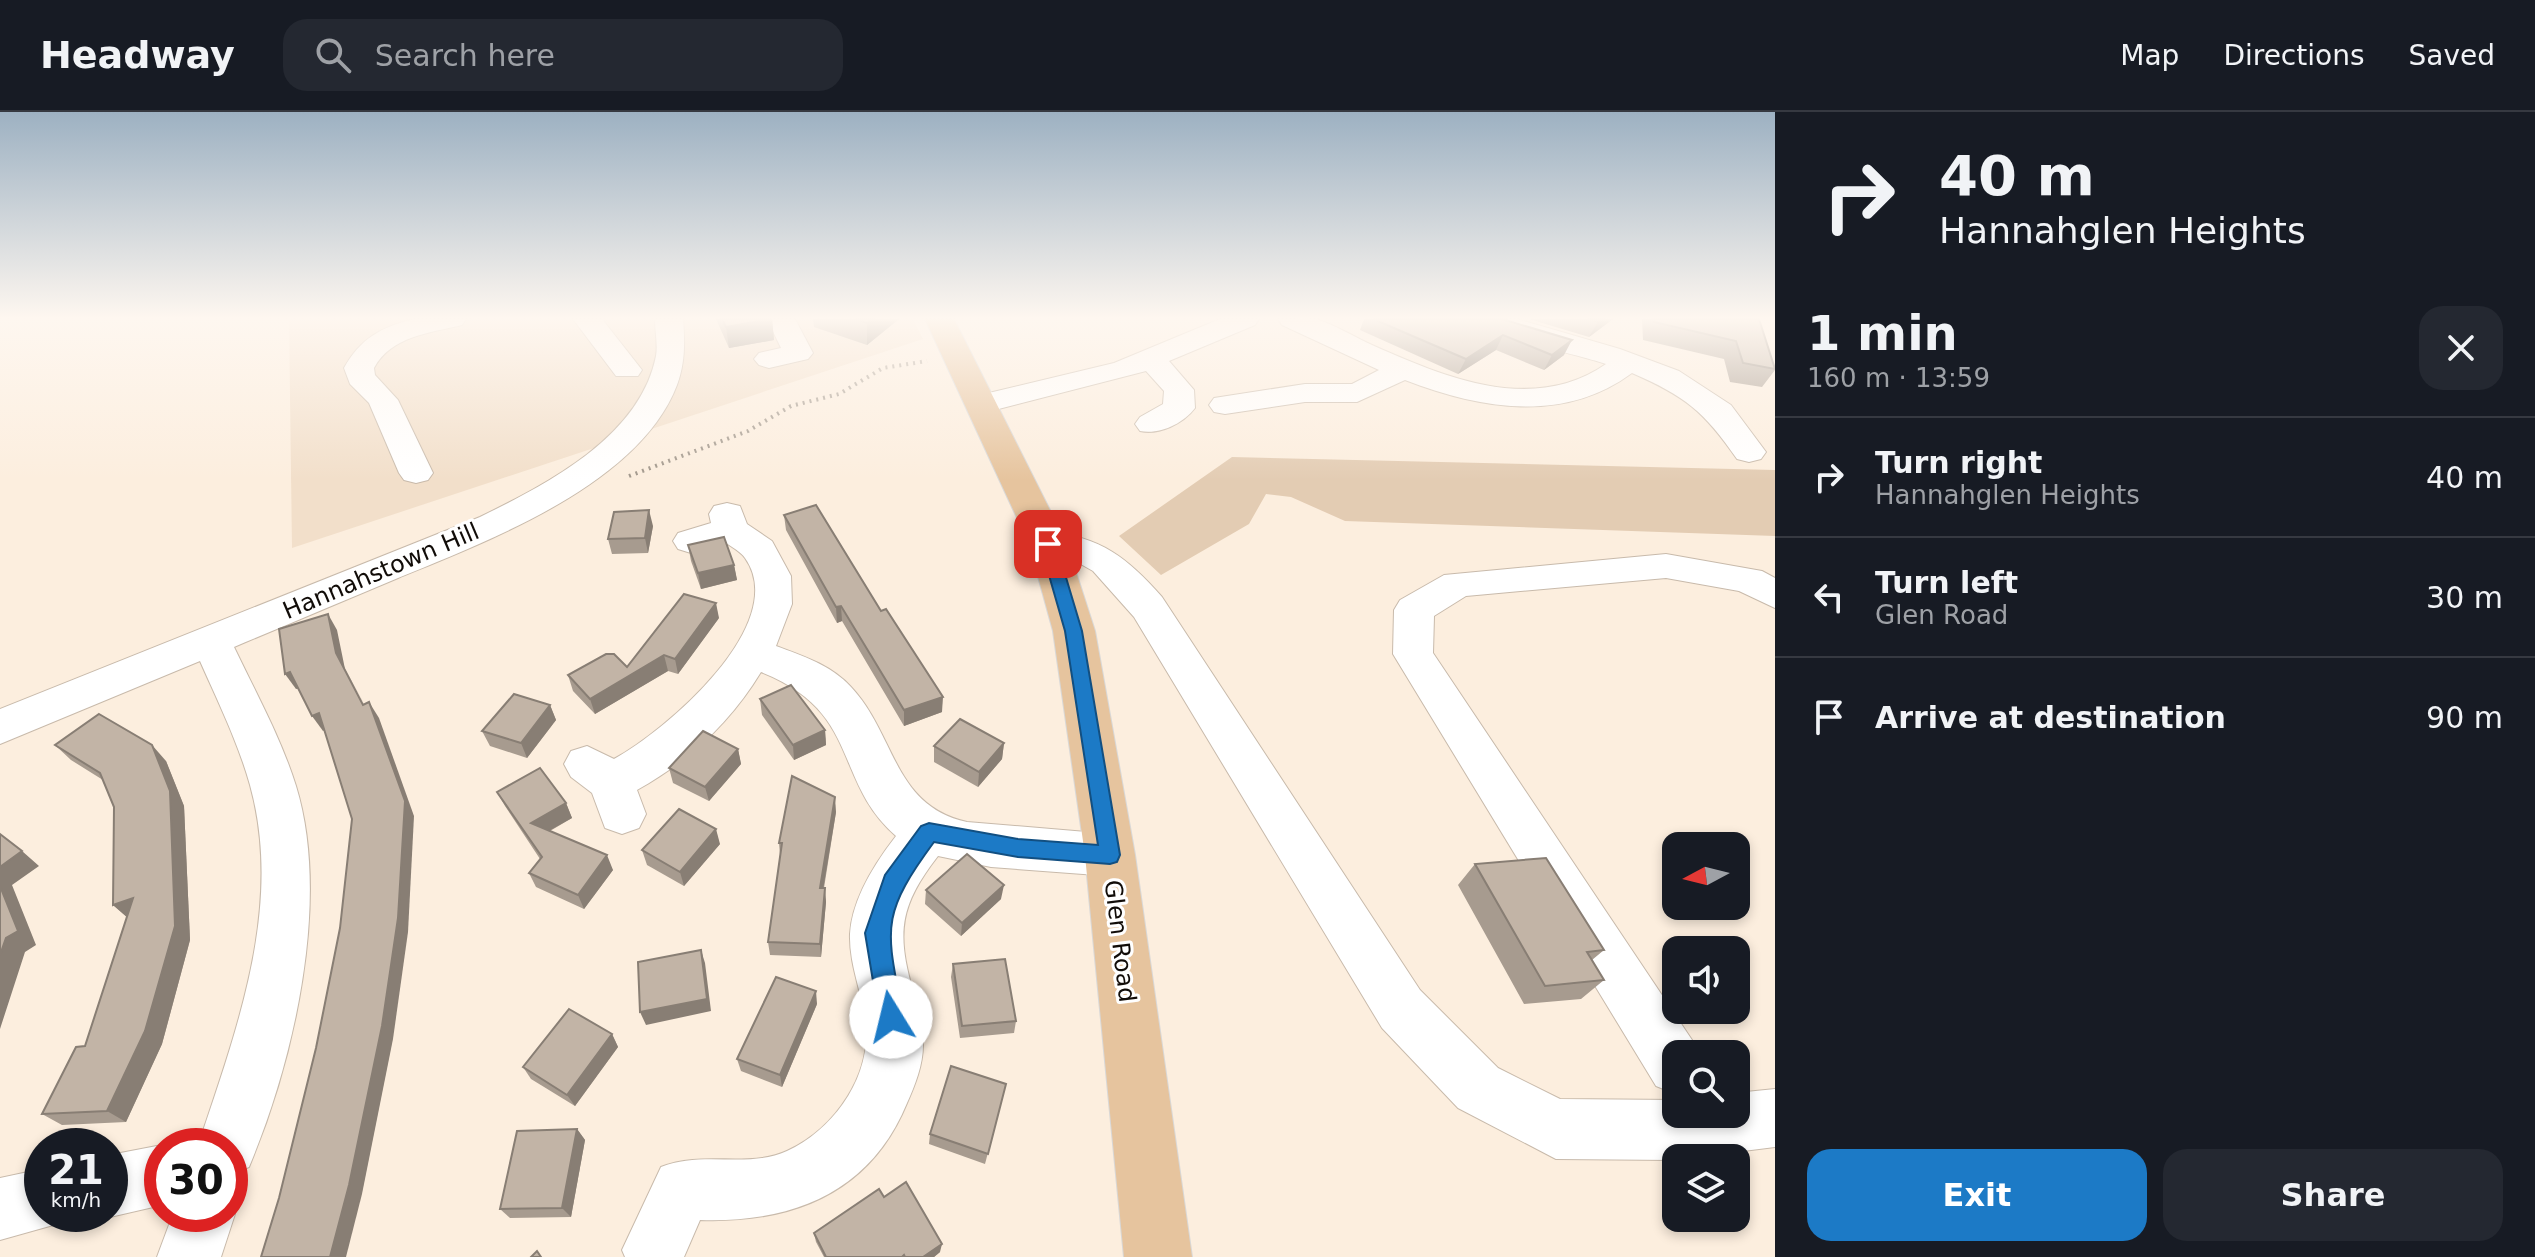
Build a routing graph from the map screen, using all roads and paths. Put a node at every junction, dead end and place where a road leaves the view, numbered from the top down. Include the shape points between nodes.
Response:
1 (360, 372) edge
2 (665, 372) edge
3 (875, 372) edge
4 (966, 372) edge
5 (1110, 372) edge
6 (1163, 372) edge
7 (1397, 372) edge
8 (1414, 372) edge
9 (1611, 372) edge
10 (1651, 372) edge
11 (983, 404) junction
12 (1225, 405) dead end
13 (1151, 424) dead end
14 (1749, 452) dead end
15 (416, 473) dead end
16 (623, 478) dead end
17 (691, 541) edge
18 (1048, 544) junction
19 (1775, 595) edge
20 (212, 642) junction
21 (751, 653) junction
22 (0, 727) edge
23 (607, 787) dead end
24 (929, 832) junction
25 (1110, 855) junction
26 (1662, 1044) edge
27 (1750, 1118) edge
28 (1775, 1118) edge
29 (234, 1128) edge
30 (1679, 1128) edge
31 (24, 1204) edge
32 (0, 1209) edge
33 (198, 1232) edge
34 (654, 1250) dead end
35 (189, 1257) edge
36 (1158, 1257) edge

1 - 15 street via 383,400
2 - 20 street, Hannahstown Hill via 646,413 563,487 493,525
3 - 16 path via 839,394 791,406 748,431
4 - 11 main road, Glen Road
5 - 11 street
6 - 13 street via 1179,390 1179,408
7 - 12 street via 1357,393 1305,393
8 - 9 street via 1473,392 1521,398 1586,389
10 - 14 street via 1723,414
11 - 18 main road, Glen Road
17 - 21 street via 729,522 760,551 776,594 772,617
18 - 25 main road, Glen Road via 1074,631
18 - 30 street via 1074,544 1114,565 1148,607 1401,1009 1478,1088 1556,1129
19 - 26 street via 1749,580 1666,566 1457,584 1414,610 1413,654
20 - 22 street, Hannahstown Hill
20 - 29 street via 273,786 288,875 285,933 272,1002
21 - 23 street via 677,742
21 - 24 street via 816,680 838,700 892,800
24 - 25 street via 1018,848
24 - 34 street via 892,881 876,933 895,1046 877,1104 861,1129 806,1174 775,1186 683,1189
25 - 36 main road, Glen Road
27 - 28 street
31 - 32 street
33 - 35 street

